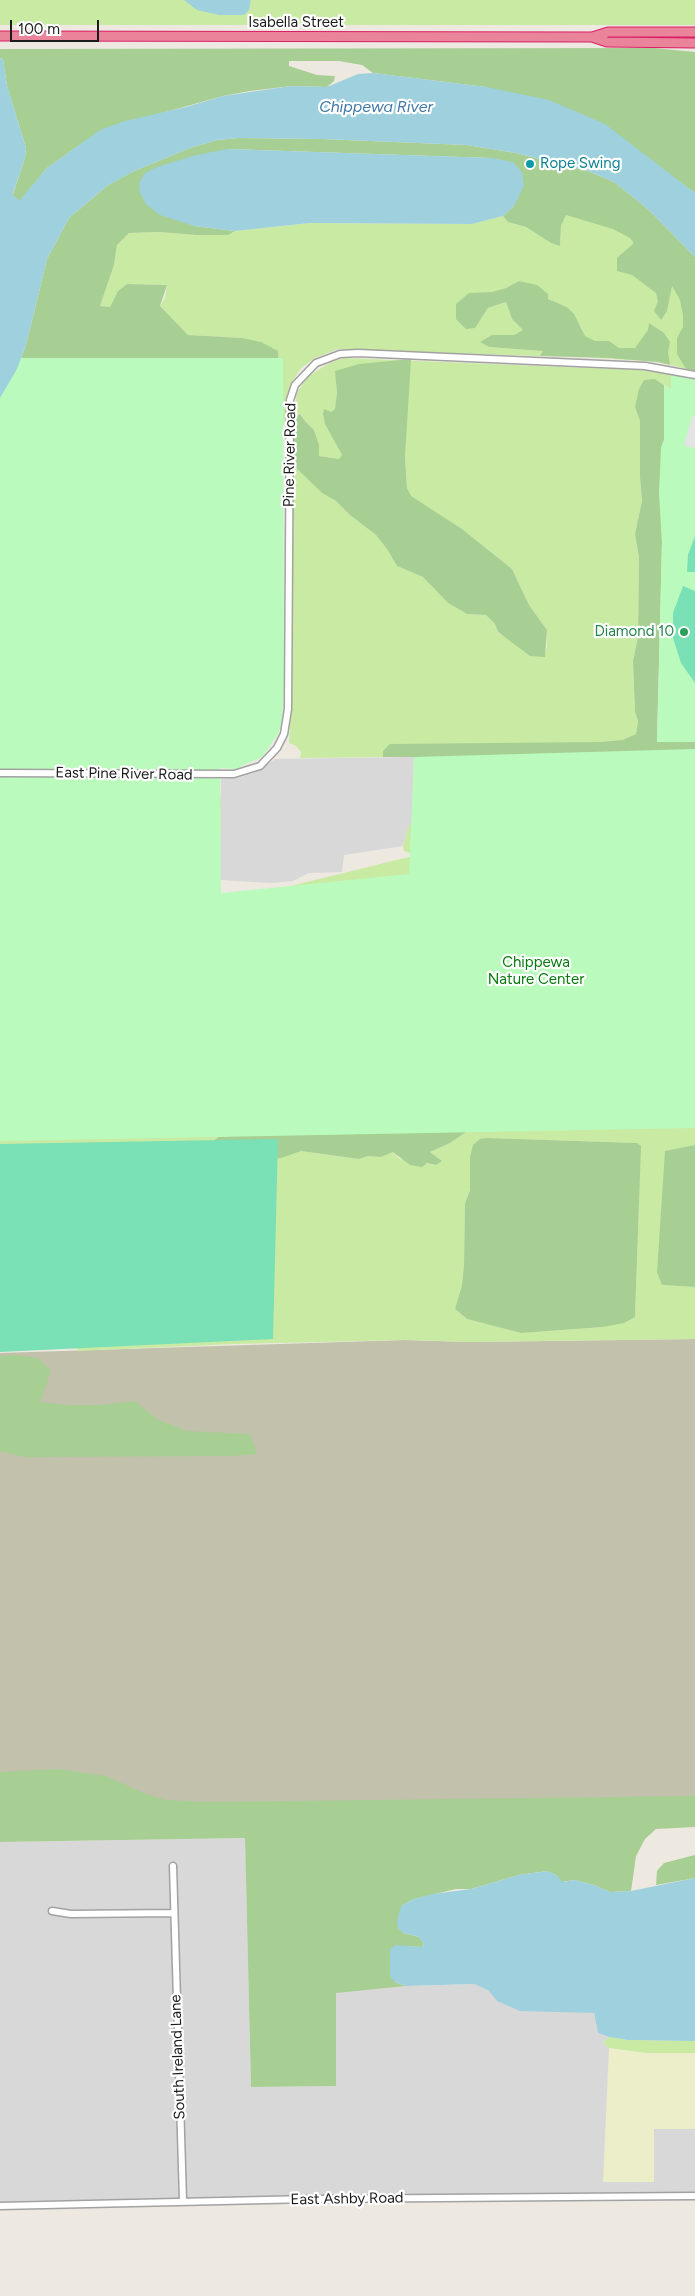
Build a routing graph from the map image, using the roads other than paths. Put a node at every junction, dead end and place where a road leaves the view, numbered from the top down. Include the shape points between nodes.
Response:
1 (695, 32) edge
2 (0, 36) edge
3 (592, 37) junction
4 (695, 42) edge
5 (695, 375) edge
6 (248, 771) joint
7 (0, 773) edge
8 (173, 1866) dead end
9 (52, 1911) dead end
10 (174, 1913) junction
11 (695, 2196) edge
12 (183, 2202) junction
13 (0, 2206) edge

1 - 3 highway, Isabella Street via 608,32
2 - 3 highway, Isabella Street
3 - 4 highway, Isabella Street via 607,42
5 - 6 street, Pine River Road via 645,366 358,353 327,357 306,371 295,385 289,409 286,723 277,748 260,766
6 - 7 street, East Pine River Road via 219,776
8 - 10 street, South Ireland Lane
9 - 10 street via 71,1914
10 - 12 street, South Ireland Lane
11 - 12 street, East Ashby Road
12 - 13 street, East Ashby Road

